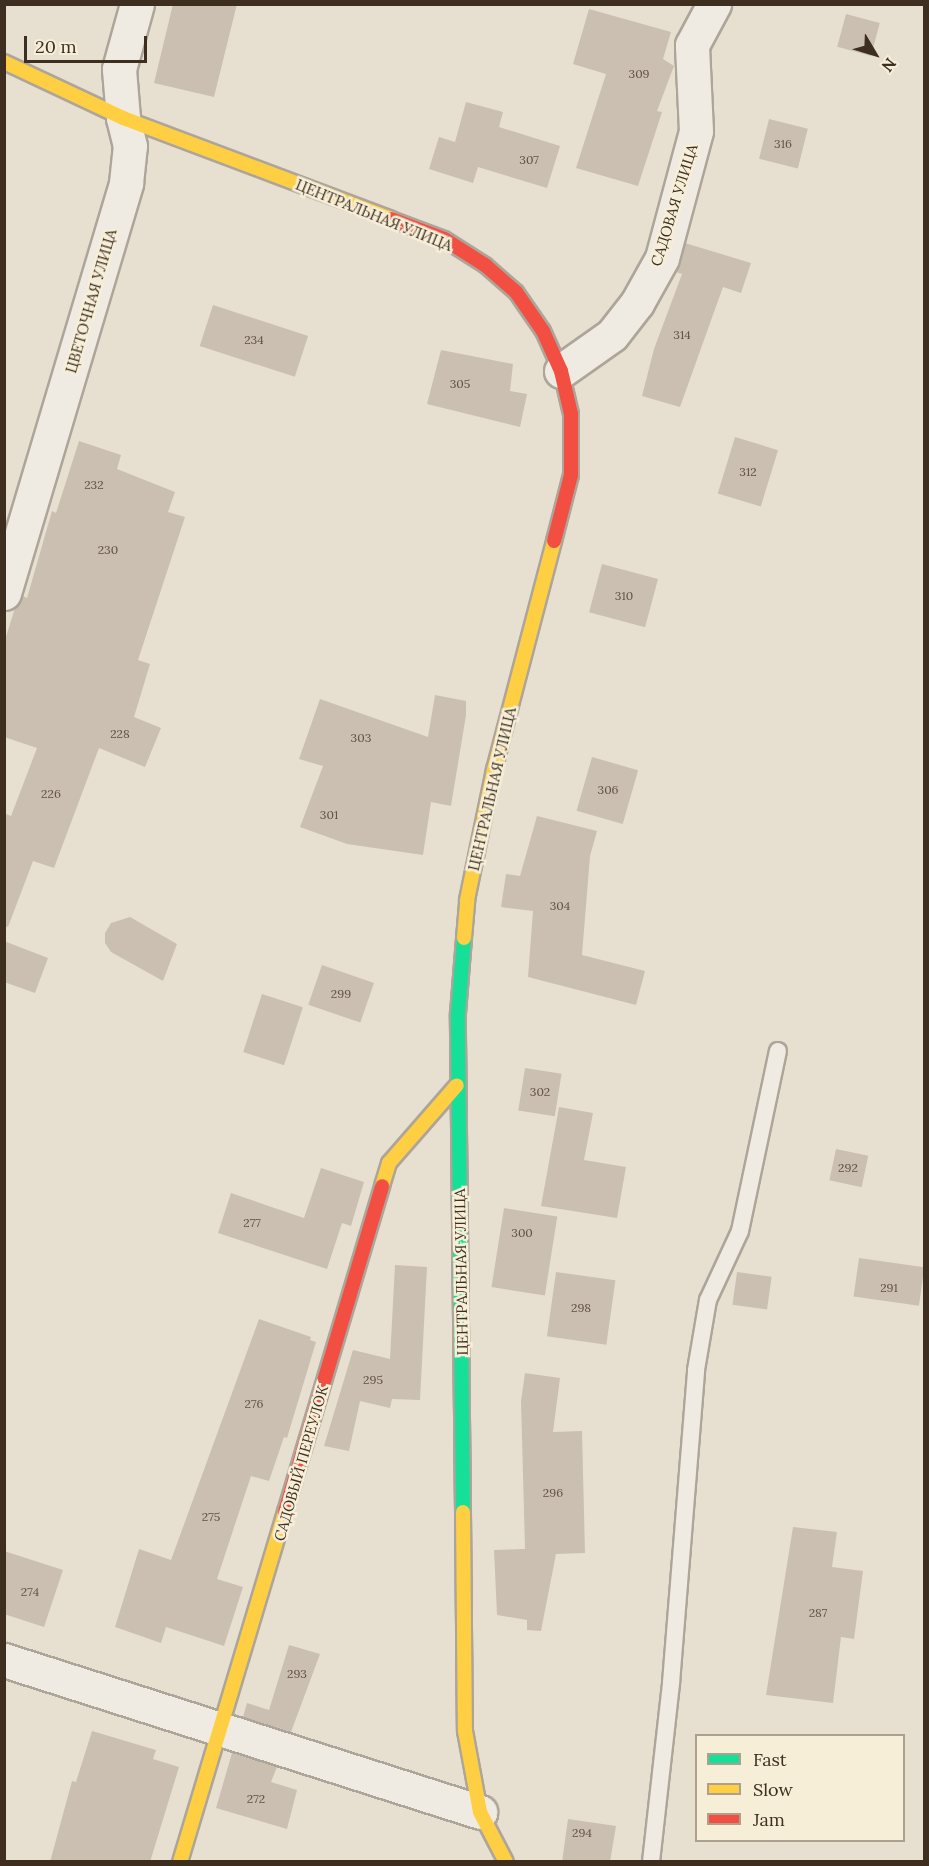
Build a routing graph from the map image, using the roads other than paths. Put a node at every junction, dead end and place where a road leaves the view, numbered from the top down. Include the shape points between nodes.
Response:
1 (137, 4) edge
2 (714, 4) edge
3 (4, 62) edge
4 (123, 118) junction
5 (561, 371) junction
6 (4, 593) edge
7 (778, 1051) dead end
8 (457, 1085) junction
9 (4, 1660) edge
10 (221, 1730) junction
11 (480, 1812) junction
12 (180, 1862) edge
13 (506, 1862) edge
14 (651, 1862) edge

1 - 4 street, ЦВЕТОЧНАЯ УЛИЦА via 119,69
2 - 5 street, САДОВАЯ УЛИЦА via 692,45 696,131 662,258 637,303 612,335
3 - 4 street, ЦЕНТРАЛЬНАЯ УЛИЦА
4 - 5 street, ЦЕНТРАЛЬНАЯ УЛИЦА via 444,239 485,265 516,292 543,332
4 - 6 street, ЦВЕТОЧНАЯ УЛИЦА via 130,146 126,183
5 - 8 street, ЦЕНТРАЛЬНАЯ УЛИЦА via 571,414 571,475 494,770 467,900
7 - 14 lane via 740,1231 708,1300 696,1370 671,1683
8 - 10 street, САДОВЫЙ ПЕРЕУЛОК via 389,1163
8 - 11 street, ЦЕНТРАЛЬНАЯ УЛИЦА via 465,1731
9 - 10 street
10 - 11 street
10 - 12 street, САДОВЫЙ ПЕРЕУЛОК
11 - 13 street, ЦЕНТРАЛЬНАЯ УЛИЦА

